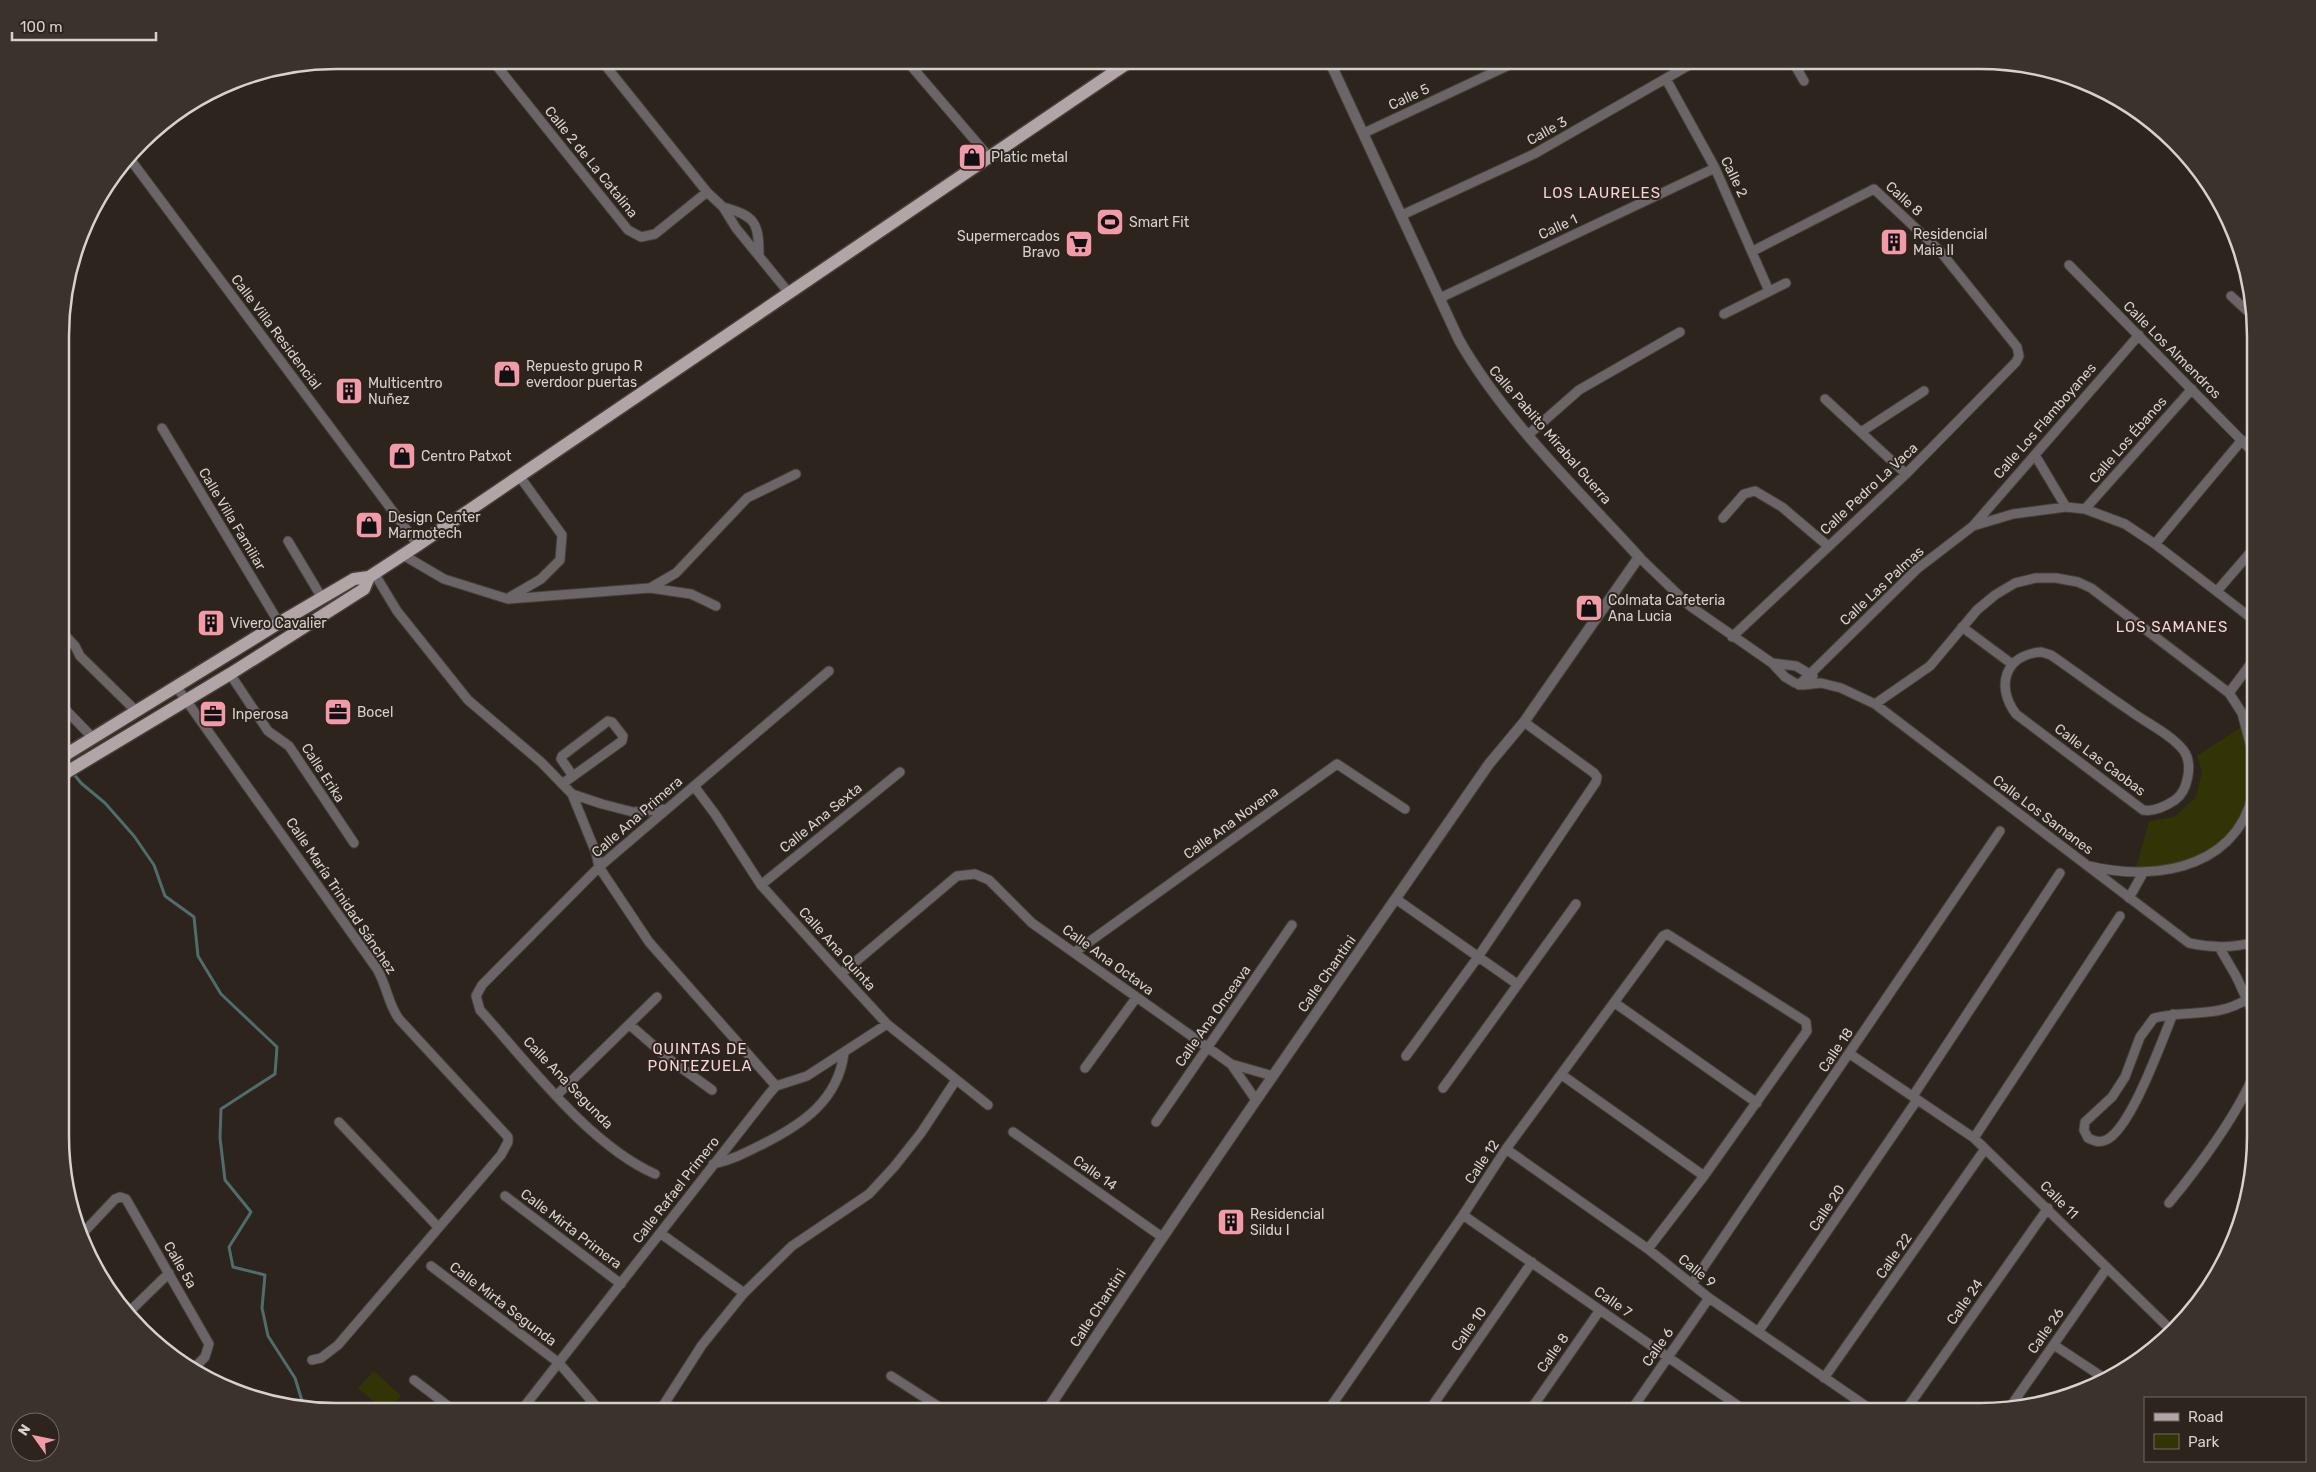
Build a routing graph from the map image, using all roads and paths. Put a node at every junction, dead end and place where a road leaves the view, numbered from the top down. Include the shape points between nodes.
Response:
1 (499, 69) edge
2 (608, 69) edge
3 (914, 69) edge
4 (1119, 69) edge
5 (1333, 69) edge
6 (1501, 69) edge
7 (1683, 69) edge
8 (1797, 69) edge
9 (1666, 79) junction
10 (1804, 82) dead end
11 (1364, 133) junction
12 (989, 157) junction
13 (133, 163) edge
14 (1715, 168) junction
15 (707, 192) junction
16 (723, 207) junction
17 (1402, 215) junction
18 (1753, 251) junction
19 (759, 256) junction
20 (2069, 265) dead end
21 (1786, 283) dead end
22 (1769, 291) junction
23 (789, 293) junction
24 (2231, 296) dead end
25 (1440, 298) junction
26 (2246, 310) edge
27 (1724, 314) dead end
28 (1680, 332) dead end
29 (2139, 335) junction
30 (2019, 356) joint
31 (2192, 389) junction
32 (1924, 391) dead end
33 (1825, 399) dead end
34 (162, 428) dead end
35 (1860, 432) junction
36 (1529, 434) junction
37 (2242, 440) junction
38 (2247, 445) edge
39 (2034, 455) junction
40 (796, 474) dead end
41 (1906, 474) junction
42 (520, 477) junction
43 (2066, 507) junction
44 (2085, 509) junction
45 (1723, 518) dead end
46 (1973, 526) junction
47 (288, 540) dead end
48 (2155, 544) junction
49 (418, 545) junction
50 (1828, 546) junction
51 (403, 554) junction
52 (2247, 556) edge
53 (1639, 557) junction
54 (371, 575) junction
55 (650, 588) junction
56 (2217, 591) junction
57 (322, 598) junction
58 (508, 599) junction
59 (716, 606) dead end
60 (2247, 615) edge
61 (279, 623) junction
62 (1962, 627) junction
63 (1732, 636) junction
64 (69, 640) edge
65 (1772, 663) junction
66 (2012, 664) junction
67 (2247, 669) edge
68 (829, 671) dead end
69 (1810, 673) junction
70 (230, 674) junction
71 (1818, 682) junction
72 (1800, 685) junction
73 (176, 686) junction
74 (2229, 693) junction
75 (185, 700) junction
76 (1875, 704) junction
77 (136, 711) junction
78 (69, 715) edge
79 (1524, 722) junction
80 (2247, 732) edge
81 (89, 740) junction
82 (69, 753) edge
83 (69, 771) edge
84 (900, 772) dead end
85 (573, 776) junction
86 (562, 784) junction
87 (694, 786) junction
88 (572, 794) junction
89 (2247, 805) edge
90 (667, 809) junction
91 (1404, 809) dead end
92 (2000, 831) dead end
93 (354, 843) dead end
94 (2086, 865) junction
95 (599, 867) junction
96 (2060, 873) dead end
97 (2143, 873) junction
98 (761, 885) junction
99 (2129, 898) junction
100 (1396, 899) junction
101 (1576, 904) dead end
102 (2120, 916) dead end
103 (1292, 925) dead end
104 (2247, 944) edge
105 (2219, 947) junction
106 (1075, 952) junction
107 (1478, 957) junction
108 (841, 974) junction
109 (1517, 984) junction
110 (476, 996) joint
111 (656, 997) dead end
112 (1136, 998) junction
113 (2247, 999) joint
114 (1615, 1003) junction
115 (2173, 1014) junction
116 (887, 1024) junction
117 (630, 1025) junction
118 (1208, 1048) junction
119 (844, 1053) junction
120 (1850, 1054) junction
121 (1406, 1056) dead end
122 (1231, 1064) junction
123 (1084, 1068) dead end
124 (1562, 1075) junction
125 (1273, 1076) junction
126 (956, 1080) junction
127 (776, 1086) junction
128 (1443, 1088) dead end
129 (712, 1090) dead end
130 (2247, 1092) edge
131 (557, 1095) junction
132 (1915, 1098) junction
133 (1256, 1100) junction
134 (1757, 1103) junction
135 (988, 1105) dead end
136 (339, 1122) dead end
137 (1156, 1122) dead end
138 (1013, 1132) dead end
139 (1974, 1138) junction
140 (1506, 1149) junction
141 (1985, 1149) junction
142 (714, 1164) junction
143 (654, 1174) dead end
144 (1704, 1176) junction
145 (505, 1196) dead end
146 (2169, 1203) dead end
147 (2048, 1208) junction
148 (1463, 1215) junction
149 (438, 1228) junction
150 (86, 1230) edge
151 (660, 1233) junction
152 (1162, 1237) junction
153 (1648, 1249) junction
154 (1532, 1262) junction
155 (431, 1266) dead end
156 (2107, 1268) junction
157 (168, 1273) junction
158 (621, 1284) junction
159 (1692, 1284) junction
160 (744, 1293) junction
161 (1709, 1298) junction
162 (133, 1309) edge
163 (1600, 1310) junction
164 (2167, 1327) edge
165 (1758, 1332) junction
166 (2054, 1345) junction
167 (1668, 1358) junction
168 (312, 1360) dead end
169 (559, 1363) junction
170 (197, 1364) edge
171 (2099, 1375) edge
172 (891, 1376) dead end
173 (1824, 1378) junction
174 (414, 1380) dead end
175 (2014, 1401) edge
176 (444, 1403) edge
177 (527, 1403) edge
178 (593, 1403) edge
179 (665, 1403) edge
180 (933, 1403) edge
181 (1052, 1403) edge
182 (1332, 1403) edge
183 (1434, 1403) edge
184 (1535, 1403) edge
185 (1636, 1403) edge
186 (1734, 1403) edge
187 (1860, 1403) edge
188 (1911, 1403) edge

1 - 15 street, Calle 2 de La Catalina via 628,230 641,237 655,234
2 - 15 street
3 - 12 street
4 - 12 main road
5 - 11 street, Calle Pablito Mirabal Guerra
6 - 11 street, Calle 5
7 - 9 street, Calle 3
8 - 10 street
9 - 14 street, Calle 2
9 - 17 street, Calle 3 via 1534,154
11 - 17 street, Calle Pablito Mirabal Guerra
12 - 23 main road
13 - 49 street, Calle Villa Residencial
14 - 18 street, Calle 2
14 - 25 street, Calle 1
15 - 16 street
16 - 19 street
16 - 19 street via 752,219 759,236
17 - 25 street, Calle Pablito Mirabal Guerra
18 - 22 street, Calle 2
18 - 30 street, Calle 8 via 1874,189 1940,251 2017,347
19 - 23 street
20 - 29 street, Calle Los Almendros
21 - 22 street
22 - 27 street
23 - 42 main road
24 - 26 street
25 - 36 street, Calle Pablito Mirabal Guerra via 1475,369
28 - 36 street via 1579,390
29 - 31 street, Calle Los Almendros
29 - 39 street, Calle Los Flamboyanes
30 - 41 street, Calle Pedro La Vaca
31 - 37 street, Calle Los Almendros
31 - 44 street, Calle Los Ébanos
32 - 35 street
33 - 35 street
34 - 61 street, Calle Villa Familiar
35 - 41 street
36 - 53 street, Calle Pablito Mirabal Guerra
37 - 38 street, Calle Los Almendros
37 - 48 street
39 - 43 street
39 - 46 street, Calle Los Flamboyanes
40 - 55 street via 747,498 676,573
41 - 50 street, Calle Pedro La Vaca
42 - 49 main road
42 - 58 street via 562,535 560,560 541,579
43 - 44 street, Calle Las Palmas
43 - 46 street, Calle Las Palmas via 2012,514
44 - 48 street, Calle Las Palmas via 2125,524
45 - 50 street via 1744,494 1755,491 1782,507
46 - 69 street, Calle Las Palmas via 1917,569
47 - 57 street
48 - 56 street, Calle Las Palmas
49 - 51 main road
50 - 63 street, Calle Pedro La Vaca
51 - 54 main road
51 - 58 street via 444,579
52 - 56 street
53 - 63 street, Calle Pablito Mirabal Guerra via 1690,606
53 - 79 street, Calle Chantini
54 - 57 main road via 354,579
54 - 70 main road via 364,589
54 - 86 street via 468,700
55 - 58 street
55 - 59 street via 691,594
56 - 60 street, Calle Las Palmas
57 - 61 main road
61 - 73 main road
62 - 66 street
62 - 74 street via 1995,595 2015,584 2036,578 2078,582 2104,596
62 - 76 street via 1930,666
63 - 65 street, Calle Pablito Mirabal Guerra
64 - 77 street via 80,656
65 - 69 street via 1796,666
65 - 72 street via 1785,677
66 - 66 street, Calle Las Caobas via 2031,653 2051,655 2161,732 2187,757 2185,787 2181,793 2165,805 2143,810 2016,714 2006,692 2006,680
67 - 74 street
68 - 87 street, Calle Ana Primera
69 - 71 street
69 - 72 street, Calle Las Palmas
70 - 75 main road
70 - 93 street, Calle Erika via 268,731 289,746
71 - 72 street, Calle Los Samanes
71 - 76 street, Calle Los Samanes via 1841,688
73 - 75 street, Calle María Trinidad Sánchez
73 - 77 main road
74 - 80 street via 2242,713
75 - 83 main road
75 - 149 street, Calle María Trinidad Sánchez via 377,969 399,1019 508,1137 501,1154
76 - 94 street, Calle Los Samanes
77 - 81 main road
78 - 81 street
79 - 100 street, Calle Chantini via 1489,764
79 - 107 street via 1597,777
81 - 82 main road
84 - 98 street, Calle Ana Sexta
85 - 85 street via 624,739 612,722 608,721 562,756 561,760
85 - 86 street
86 - 88 street
87 - 90 street, Calle Ana Primera
87 - 98 street, Calle Ana Quinta
88 - 90 street via 633,812
88 - 95 street
89 - 97 street via 2241,823 2228,841 2206,857 2182,867
90 - 95 street, Calle Ana Primera
91 - 106 street, Calle Ana Novena via 1337,764
92 - 120 street, Calle 18
94 - 97 street
94 - 99 street, Calle Los Samanes
95 - 110 street, Calle Ana Primera via 482,986
95 - 127 street via 649,942
96 - 132 street, Calle 20
97 - 99 street
98 - 108 street, Calle Ana Quinta
99 - 105 street, Calle Los Samanes via 2189,943
100 - 107 street
100 - 125 street, Calle Chantini
101 - 109 street
102 - 139 street
103 - 118 street, Calle Ana Onceava
104 - 105 street, Calle Los Samanes
105 - 113 street
106 - 108 street, Calle Ana Octava via 1032,923 989,880 966,873 958,876
106 - 112 street, Calle Ana Octava
107 - 109 street
107 - 121 street
108 - 116 street, Calle Ana Quinta
109 - 128 street
110 - 131 street, Calle Ana Segunda via 480,1010
111 - 117 street
112 - 118 street, Calle Ana Octava
112 - 123 street
113 - 115 street via 2214,1012
114 - 124 street, Calle 12
114 - 134 street
114 - 134 street, Calle 12 via 1667,934 1806,1022 1807,1031
115 - 115 street via 2154,1018 2140,1037 2125,1076 2112,1096 2086,1122 2084,1130 2088,1138 2097,1142 2108,1139 2136,1103
116 - 119 street
116 - 126 street, Calle Ana Quinta
117 - 129 street
117 - 131 street
118 - 122 street, Calle Ana Octava
118 - 137 street, Calle Ana Onceava
119 - 127 street via 807,1076
119 - 142 street via 839,1075 811,1115 786,1132 731,1160
120 - 132 street, Calle 11
120 - 159 street, Calle 18
122 - 125 street, Calle Ana Octava
122 - 133 street, Calle Ana Octava
124 - 140 street, Calle 12
124 - 144 street
125 - 133 street, Calle Chantini
126 - 135 street, Calle Ana Quinta
126 - 160 street via 921,1133 869,1194 792,1246
127 - 142 street, Calle Rafael Primero
130 - 146 street
131 - 143 street, Calle Ana Segunda via 607,1143
132 - 139 street, Calle 11
132 - 165 street, Calle 20
133 - 152 street, Calle Chantini
134 - 144 street
136 - 149 street
138 - 152 street, Calle 14
139 - 141 street, Calle 11
140 - 148 street, Calle 12
140 - 153 street, Calle 9
141 - 147 street, Calle 11
141 - 173 street, Calle 22
142 - 151 street, Calle Rafael Primero
144 - 153 street
145 - 158 street, Calle Mirta Primera
147 - 156 street, Calle 11
147 - 188 street, Calle 24
148 - 154 street, Calle 7
148 - 182 street, Calle 12
149 - 168 street, Calle María Trinidad Sánchez via 338,1345 321,1358
150 - 157 street, Calle 5a via 120,1197 126,1199
151 - 158 street, Calle Rafael Primero
151 - 160 street
152 - 181 street, Calle Chantini
153 - 159 street, Calle 9
154 - 163 street, Calle 7
154 - 183 street, Calle 10
155 - 169 street, Calle Mirta Segunda
156 - 164 street, Calle 11
156 - 166 street, Calle 26
157 - 162 street
157 - 170 street, Calle 5a via 209,1344 208,1351
158 - 169 street, Calle Rafael Primero
159 - 161 street, Calle 9
160 - 179 street via 702,1345
161 - 165 street, Calle 9
161 - 167 street, Calle 6
163 - 167 street, Calle 7
163 - 184 street, Calle 8
165 - 173 street, Calle 9
166 - 171 street
166 - 175 street, Calle 26
167 - 185 street, Calle 6
167 - 186 street, Calle 7
169 - 177 street, Calle Rafael Primero
169 - 178 street, Calle Mirta Segunda
172 - 180 street
173 - 187 street, Calle 9
174 - 176 street

